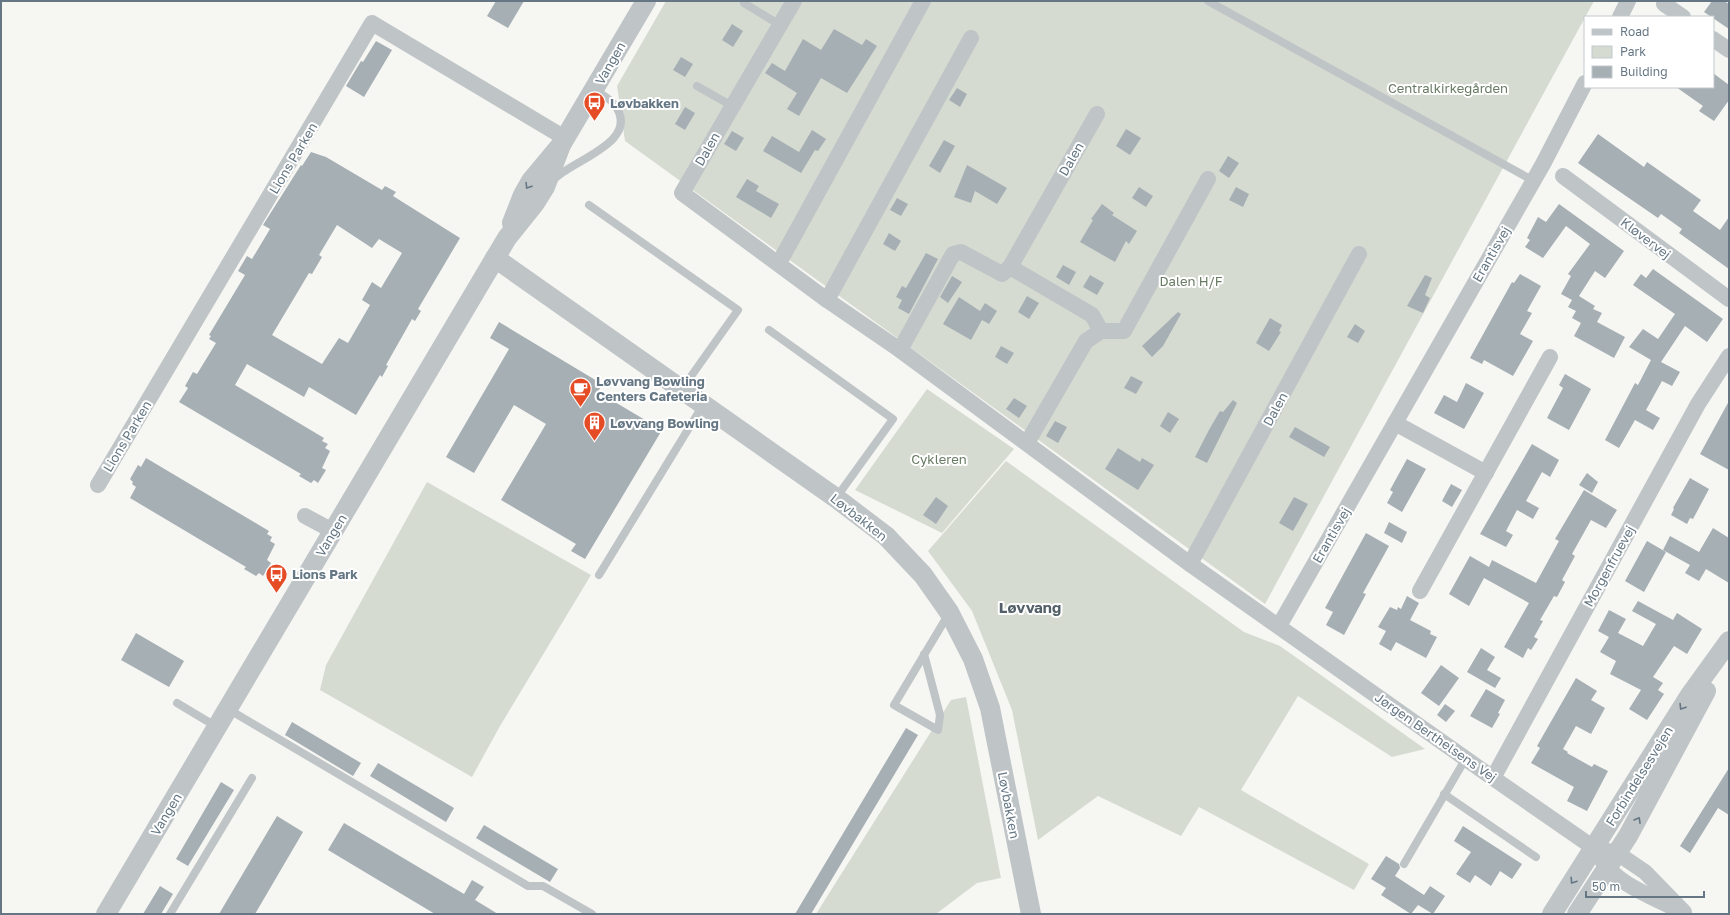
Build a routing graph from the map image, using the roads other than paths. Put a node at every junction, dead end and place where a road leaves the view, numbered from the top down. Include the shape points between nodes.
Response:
1 (646, 1) edge
2 (794, 1) edge
3 (923, 1) edge
4 (1208, 1) edge
5 (1628, 1) edge
6 (744, 3) dead end
7 (1664, 4) dead end
8 (1620, 16) edge
9 (1682, 16) edge
10 (780, 25) junction
11 (971, 38) dead end
12 (1714, 40) edge
13 (1729, 50) edge
14 (1584, 85) edge
15 (697, 86) dead end
16 (594, 89) junction
17 (732, 106) junction
18 (1097, 114) dead end
19 (563, 142) junction
20 (1563, 176) dead end
21 (1208, 180) dead end
22 (1532, 180) junction
23 (545, 187) junction
24 (590, 205) dead end
25 (507, 238) junction
26 (1359, 254) dead end
27 (495, 258) junction
28 (779, 264) junction
29 (1010, 267) junction
30 (1729, 299) edge
31 (827, 300) junction
32 (769, 330) dead end
33 (1101, 331) junction
34 (900, 350) junction
35 (1729, 356) edge
36 (1550, 357) dead end
37 (682, 390) junction
38 (703, 404) junction
39 (1395, 423) junction
40 (1027, 443) junction
41 (1486, 473) junction
42 (98, 485) dead end
43 (836, 498) junction
44 (305, 516) dead end
45 (333, 531) junction
46 (1190, 564) junction
47 (600, 575) dead end
48 (1420, 591) dead end
49 (949, 612) junction
50 (1278, 626) junction
51 (1729, 641) edge
52 (1729, 647) edge
53 (924, 654) junction
54 (177, 703) dead end
55 (228, 709) junction
56 (217, 727) junction
57 (1466, 758) junction
58 (252, 778) dead end
59 (1493, 778) junction
60 (1444, 794) junction
61 (1594, 848) junction
62 (1536, 857) dead end
63 (1612, 861) junction
64 (1404, 864) dead end
65 (1685, 913) edge
66 (106, 914) edge
67 (170, 914) edge
68 (592, 914) edge
69 (1030, 914) edge
70 (1552, 914) edge
71 (1577, 914) edge

1 - 16 street, Vangen
2 - 10 street, Dalen
3 - 28 street
4 - 22 lane
5 - 8 street
6 - 10 lane
7 - 9 street
10 - 17 street, Dalen
11 - 31 street
12 - 13 street
14 - 22 street, Erantisvej
15 - 17 lane
16 - 19 street, Vangen
16 - 23 lane via 614,103 619,111 622,121 619,132 599,150 564,171
17 - 28 street, Dalen via 682,193
18 - 29 street, Dalen
19 - 23 street, Vangen
19 -> 25 street, Vangen via 531,181
19 - 42 street, Lions Parken via 372,23
20 - 30 street, Kløvervej
21 - 33 street via 1124,331
22 - 39 street, Erantisvej
23 - 25 street, Vangen
24 - 37 lane via 738,310
25 - 27 street, Vangen
26 - 46 street, Dalen
27 - 37 street, Løvbakken
27 - 45 street, Vangen
28 - 31 street, Dalen
29 - 33 street via 1092,315
29 - 34 street via 1002,274 961,252 953,254
31 - 34 street, Dalen
32 - 43 lane via 893,419
33 - 40 street via 1086,341
34 - 40 street, Dalen
35 - 59 street, Morgenfruevej via 1698,404
36 - 41 street
37 - 38 street, Løvbakken
38 - 43 street, Løvbakken
38 - 47 lane
39 - 41 street
39 - 50 street, Erantisvej
40 - 46 street, Dalen
41 - 48 street
43 - 49 street, Løvbakken via 886,536 923,575
44 - 45 street
45 - 55 street, Vangen
46 - 50 street, Dalen
49 - 53 lane
49 - 69 street, Løvbakken via 973,660 990,708
50 - 57 street, Jørgen Berthelsens Vej
51 -> 61 street, Forbindelsesvejen via 1690,695
63 -> 52 street, Forbindelsesvejen via 1648,802
53 - 53 lane via 894,705 938,730 940,715
54 - 56 lane
55 - 56 street, Vangen
55 - 68 lane via 528,886 542,886
56 - 66 street, Vangen
57 - 59 street, Jørgen Berthelsens Vej
57 - 60 lane
58 - 67 lane
59 - 61 street, Jørgen Berthelsens Vej
60 - 62 lane
60 - 64 lane
61 - 63 street, Jørgen Berthelsens Vej
61 -> 70 street, Forbindelsesvejen
63 - 65 street, Jørgen Berthelsens Vej via 1634,888
63 - 71 street, Forbindelsesvejen

